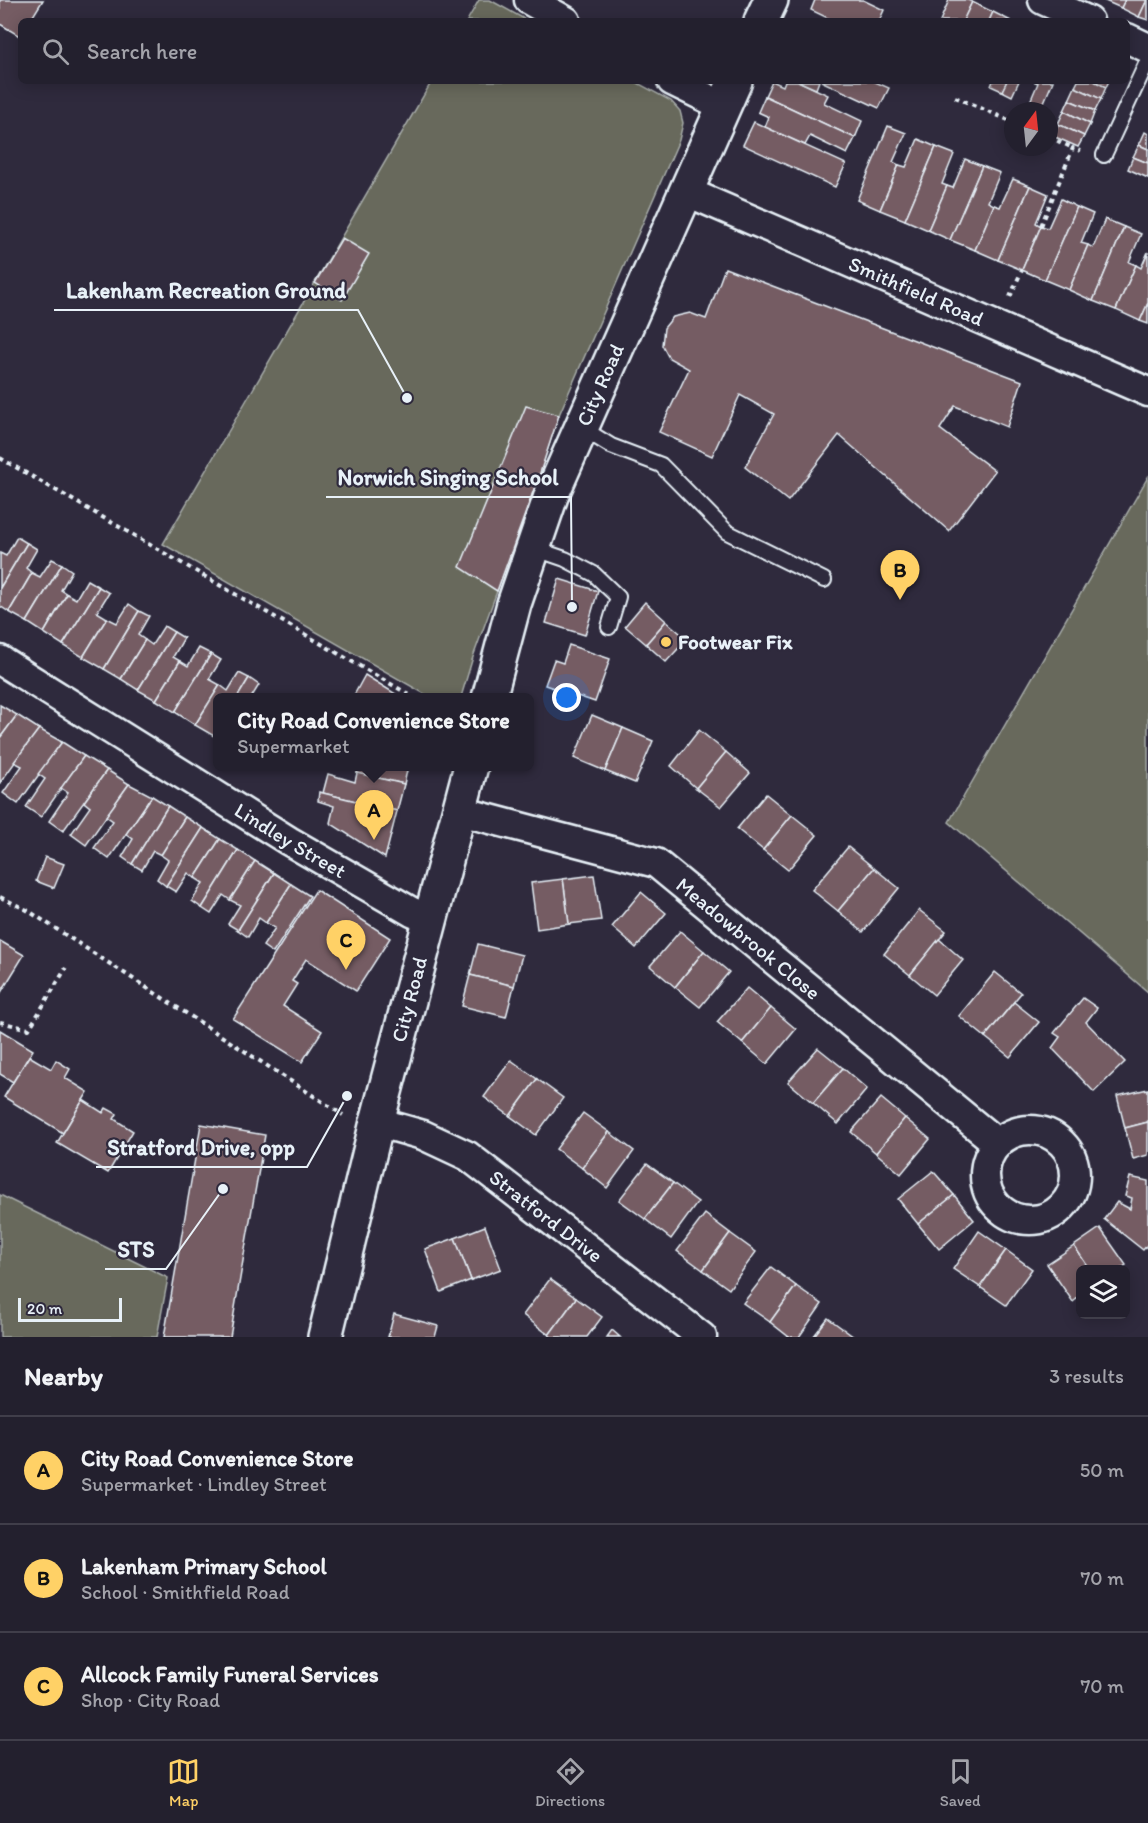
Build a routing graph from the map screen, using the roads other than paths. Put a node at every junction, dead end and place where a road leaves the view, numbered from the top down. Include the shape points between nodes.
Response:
1 (529, 0) edge
2 (771, 0) edge
3 (1043, 0) edge
4 (561, 18) edge
5 (762, 18) edge
6 (1082, 18) edge
7 (1130, 39) edge
8 (1148, 48) edge
9 (1148, 60) edge
10 (685, 84) edge
11 (729, 94) edge
12 (1104, 155) dead end
13 (685, 191) junction
14 (1148, 392) edge
15 (582, 428) junction
16 (533, 548) junction
17 (824, 580) dead end
18 (609, 627) dead end
19 (0, 660) edge
20 (490, 693) edge
21 (470, 771) edge
22 (460, 811) junction
23 (431, 920) junction
24 (376, 1129) junction
25 (997, 1143) dead end
26 (325, 1337) edge
27 (702, 1337) edge

1 - 4 street
2 - 5 street
3 - 6 street
7 - 8 street
9 - 12 lane
10 - 11 street
11 - 13 street, City Road
13 - 14 street, Smithfield Road
13 - 15 street, City Road
15 - 16 street, City Road
15 - 17 lane via 611,446 661,465 727,532
16 - 18 lane via 594,574 618,597
16 - 20 street, City Road
19 - 23 street, Lindley Street via 289,841
21 - 22 street, City Road
22 - 23 street, City Road
22 - 25 street, Meadowbrook Close via 656,863
23 - 24 street, City Road
24 - 26 street, City Road
24 - 27 street, Stratford Drive via 423,1136 468,1156

